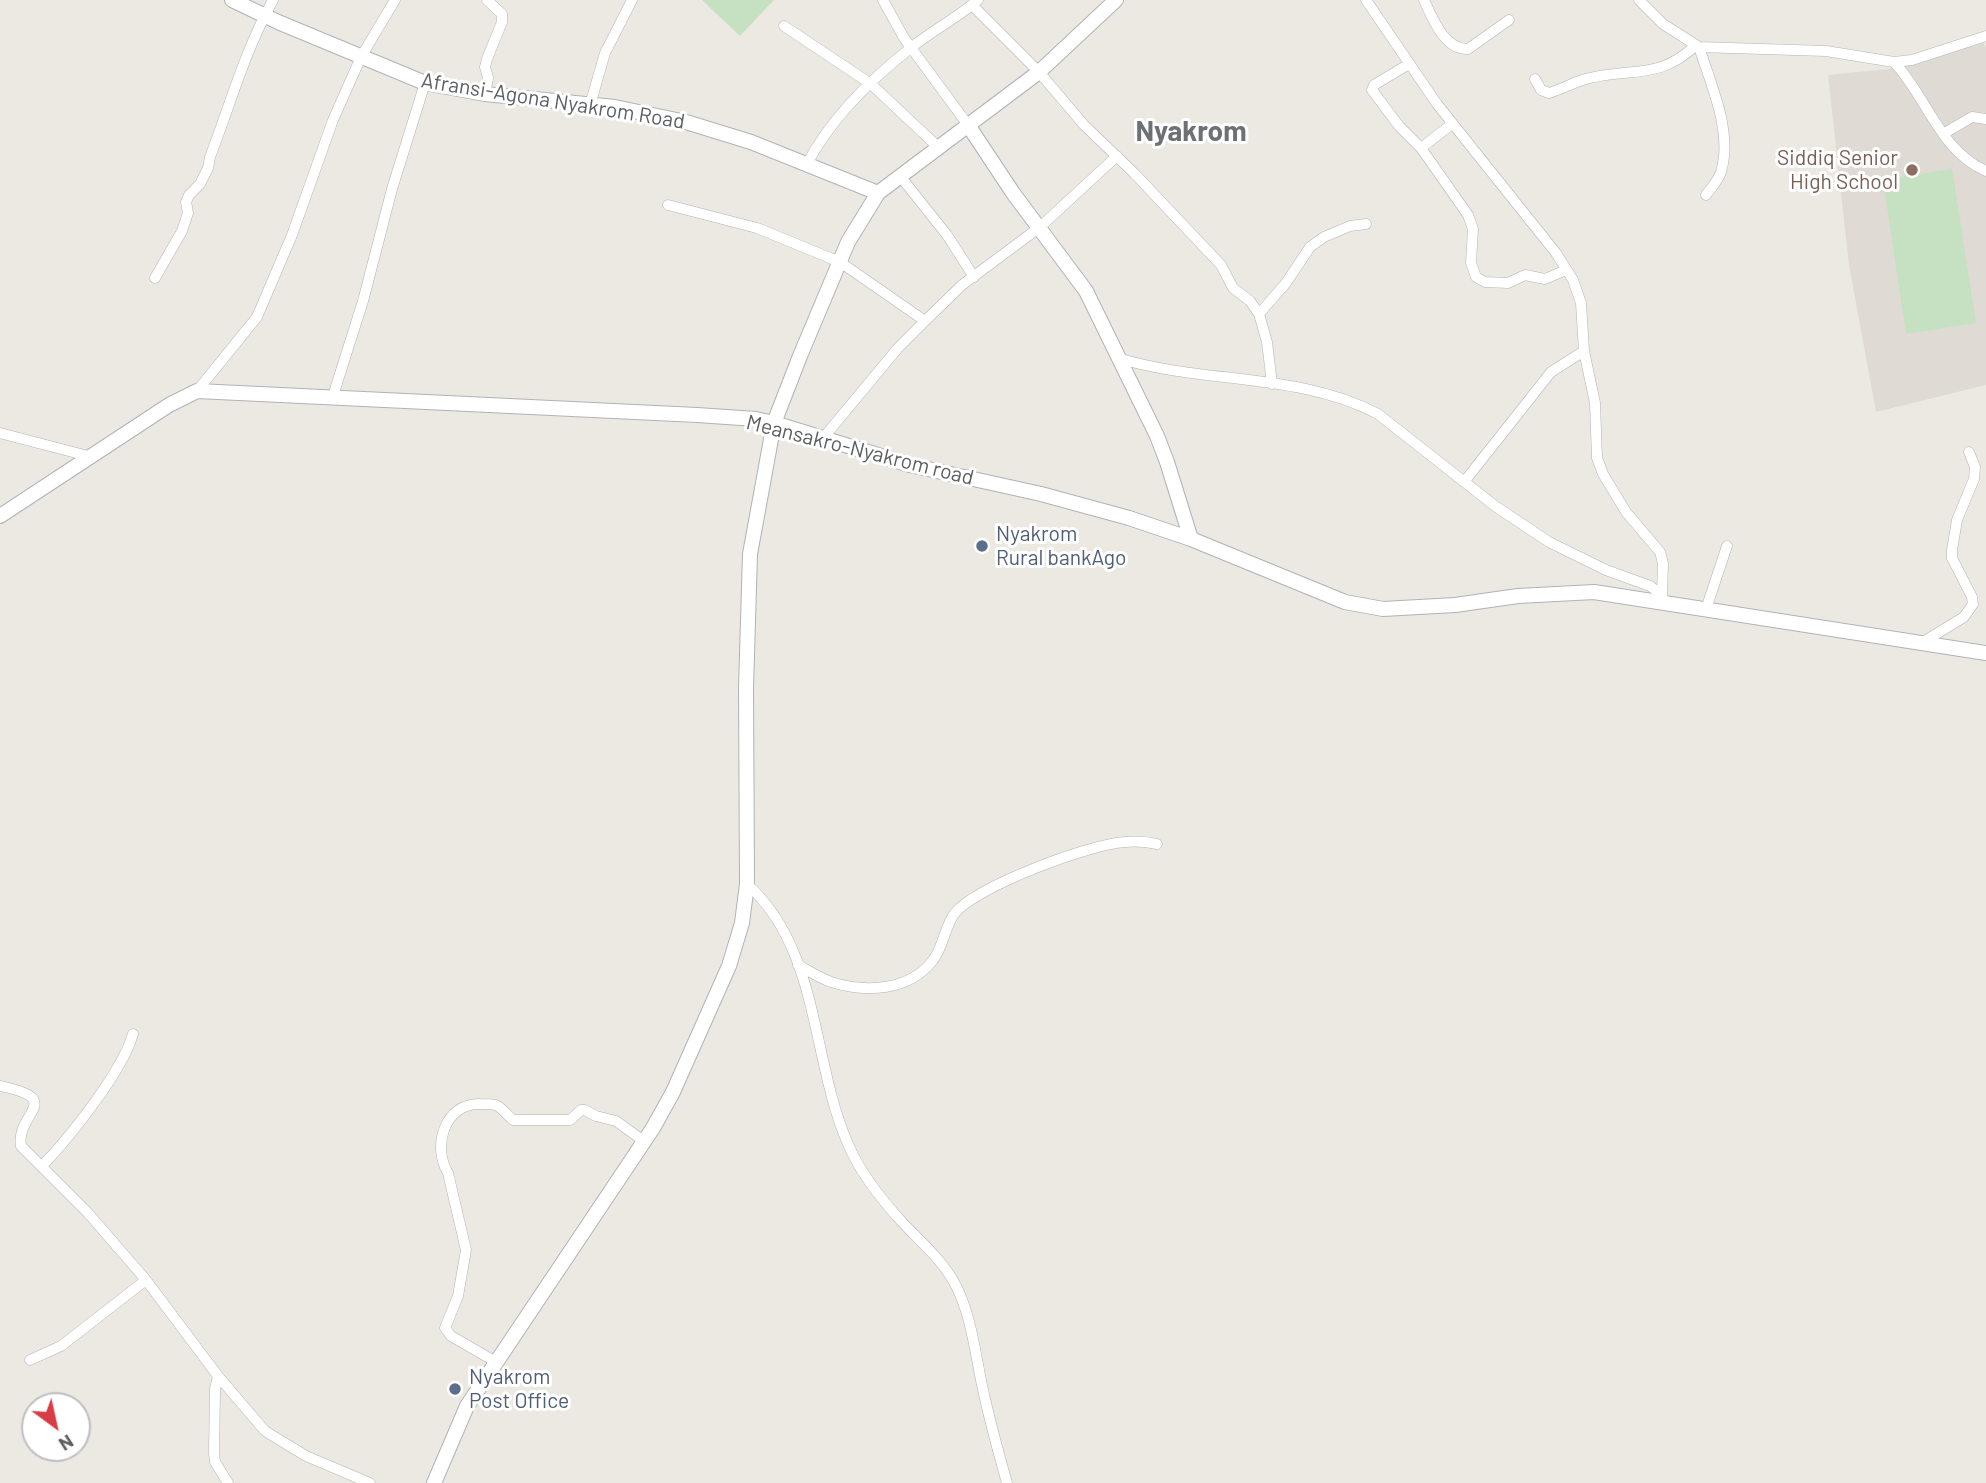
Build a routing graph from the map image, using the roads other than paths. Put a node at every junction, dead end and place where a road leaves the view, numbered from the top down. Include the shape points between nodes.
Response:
1 (232, 0) edge
2 (273, 0) edge
3 (395, 0) edge
4 (487, 0) edge
5 (632, 0) edge
6 (883, 0) edge
7 (1115, 0) edge
8 (1366, 0) edge
9 (1423, 0) edge
10 (1639, 0) edge
11 (975, 2) edge
12 (264, 16) junction
13 (1509, 20) dead end
14 (784, 26) dead end
15 (1986, 36) edge
16 (1698, 46) junction
17 (911, 48) junction
18 (361, 57) junction
19 (1894, 62) junction
20 (1409, 64) junction
21 (1039, 72) junction
22 (1535, 79) dead end
23 (425, 83) junction
24 (872, 84) junction
25 (485, 94) junction
26 (590, 105) junction
27 (1986, 118) edge
28 (1452, 124) junction
29 (968, 125) junction
30 (1943, 134) junction
31 (938, 147) junction
32 (1421, 148) junction
33 (1117, 156) junction
34 (807, 164) junction
35 (1986, 171) edge
36 (900, 176) junction
37 (878, 192) junction
38 (1706, 195) dead end
39 (668, 205) dead end
40 (1366, 224) dead end
41 (1040, 227) junction
42 (839, 262) junction
43 (1566, 270) junction
44 (974, 276) junction
45 (155, 278) dead end
46 (1259, 314) junction
47 (925, 321) junction
48 (1584, 351) junction
49 (1118, 358) junction
50 (1272, 384) junction
51 (197, 391) junction
52 (332, 399) junction
53 (774, 423) junction
54 (0, 433) edge
55 (824, 437) junction
56 (1969, 452) dead end
57 (92, 457) junction
58 (1464, 482) junction
59 (0, 516) edge
60 (1191, 539) junction
61 (1727, 546) dead end
62 (1663, 599) junction
63 (1706, 609) junction
64 (1923, 642) junction
65 (1986, 653) edge
66 (1157, 844) dead end
67 (747, 884) junction
68 (798, 965) junction
69 (133, 1034) dead end
70 (0, 1086) edge
71 (645, 1142) junction
72 (42, 1166) junction
73 (146, 1280) junction
74 (30, 1360) dead end
75 (496, 1362) junction
76 (218, 1376) junction
77 (228, 1483) edge
78 (370, 1483) edge
79 (434, 1483) edge
80 (1007, 1483) edge

1 - 12 street, Afransi-Agona Nyakrom Road
2 - 12 street
3 - 18 street
4 - 25 street via 502,14 502,22 485,67
5 - 26 street via 605,53
6 - 17 street
7 - 21 street
8 - 20 street
9 - 13 street via 1449,42 1462,50
10 - 16 street via 1663,24
11 - 17 street
11 - 21 street
12 - 18 street, Afransi-Agona Nyakrom Road
12 - 45 street via 208,168 186,202 182,231
14 - 24 street
15 - 19 street
16 - 19 street via 1826,51
16 - 22 street via 1656,71 1590,78 1549,93 1541,90
16 - 38 street via 1725,145 1721,171
17 - 24 street
17 - 29 street
18 - 23 street, Afransi-Agona Nyakrom Road
18 - 51 street via 257,317
19 - 30 street
20 - 28 street
20 - 32 street via 1372,90
21 - 29 street
21 - 33 street
23 - 25 street, Afransi-Agona Nyakrom Road
23 - 52 street
24 - 31 street
24 - 34 street via 831,124
25 - 26 street, Afransi-Agona Nyakrom Road
26 - 34 street, Afransi-Agona Nyakrom Road via 686,122
27 - 30 street via 1972,117
28 - 32 street
28 - 43 street
29 - 31 street
29 - 41 street
30 - 35 street via 1958,153
31 - 36 street
32 - 43 street via 1471,221 1471,263 1480,280 1508,283 1525,275 1541,280
33 - 41 street
33 - 46 street via 1221,265 1233,288
34 - 37 street, Afransi-Agona Nyakrom Road
36 - 37 street
36 - 44 street
37 - 42 street
39 - 42 street via 757,228
40 - 46 street via 1350,226 1310,247
41 - 44 street
41 - 49 street via 1086,291
42 - 47 street
42 - 53 street
43 - 48 street via 1581,303
44 - 47 street
46 - 50 street
47 - 55 street
48 - 58 street via 1551,372
48 - 62 street via 1595,403 1597,458 1626,512 1660,552
49 - 50 street
49 - 60 street via 1167,462
50 - 58 street via 1357,403 1378,414
51 - 52 street, Meansakro-Nyakrom road
51 - 57 street
52 - 53 street, Meansakro-Nyakrom road via 645,412
53 - 55 street, Meansakro-Nyakrom road
53 - 67 street via 750,554
54 - 57 street
55 - 60 street, Meansakro-Nyakrom road via 910,465 1074,503
56 - 64 street via 1974,480 1957,520 1952,558 1973,604 1964,617
57 - 59 street
58 - 62 street via 1549,542 1650,586
60 - 62 street, Meansakro-Nyakrom road via 1335,598 1383,609 1569,592
61 - 63 street
62 - 63 street, Meansakro-Nyakrom road
63 - 64 street, Meansakro-Nyakrom road
64 - 65 street, Meansakro-Nyakrom road
66 - 68 street via 1123,842 1072,853 993,887 954,914 933,960 919,976 899,985 855,988 829,982
67 - 68 street via 762,897
67 - 71 street via 729,966 673,1092
68 - 80 street via 848,1145 873,1189 934,1254 955,1284 970,1325
69 - 72 street via 125,1055 90,1107
70 - 72 street via 24,1091 34,1102 20,1140
71 - 75 street
71 - 75 street via 616,1121 585,1110 570,1119 513,1120 496,1105 473,1104 455,1112 447,1122 441,1162 448,1173 466,1250 458,1296 444,1328
72 - 73 street
73 - 74 street via 61,1346
73 - 76 street
75 - 79 street via 467,1406
76 - 77 street via 214,1453
76 - 78 street via 265,1432

